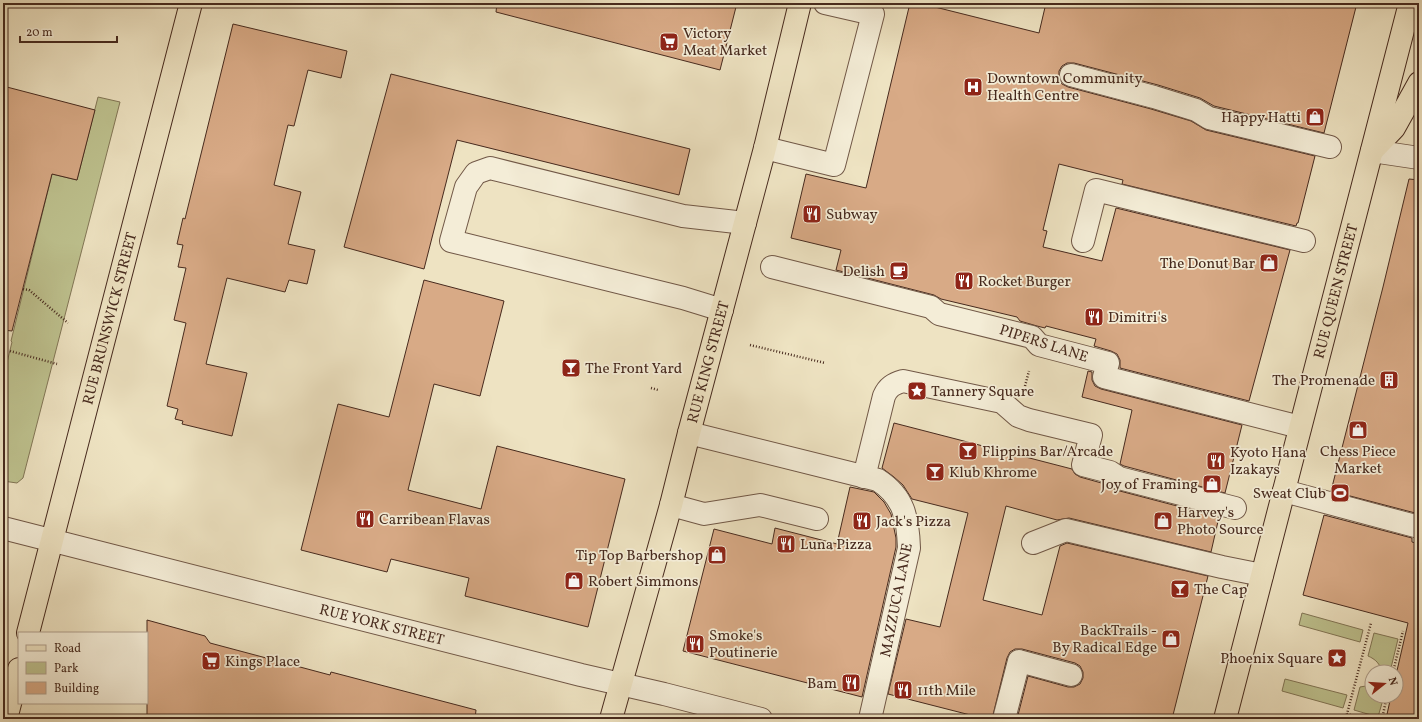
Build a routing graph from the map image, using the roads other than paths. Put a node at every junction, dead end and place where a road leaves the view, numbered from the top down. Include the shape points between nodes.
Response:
1 (191, 3) edge
2 (800, 3) edge
3 (825, 3) edge
4 (1410, 3) edge
5 (1071, 75) dead end
6 (1419, 83) edge
7 (1330, 147) dead end
8 (765, 148) junction
9 (1372, 151) junction
10 (1419, 158) edge
11 (745, 223) junction
12 (1083, 241) dead end
13 (1304, 241) dead end
14 (772, 267) dead end
15 (722, 310) junction
16 (1300, 427) junction
17 (689, 433) junction
18 (864, 477) junction
19 (1284, 491) junction
20 (671, 505) junction
21 (1235, 508) dead end
22 (817, 519) dead end
23 (1419, 527) edge
24 (3, 528) edge
25 (52, 541) junction
26 (1033, 543) dead end
27 (1262, 575) junction
28 (28, 632) edge
29 (18, 672) edge
30 (1071, 675) dead end
31 (620, 684) junction
32 (6, 719) edge
33 (611, 719) edge
34 (761, 719) edge
35 (870, 719) edge
36 (1004, 719) edge
37 (1225, 719) edge

1 - 25 main road, RUE BRUNSWICK STREET
2 - 8 main road, RUE KING STREET
3 - 8 street via 873,14 834,165
4 - 9 main road, RUE QUEEN STREET
5 - 7 street via 1196,110 1209,118
6 - 9 main road via 1394,128
8 - 11 main road, RUE KING STREET
9 - 10 street
9 - 16 main road, RUE QUEEN STREET
11 - 15 main road, RUE KING STREET
11 - 15 street via 683,216 490,168 476,173 466,187 451,241 683,298
12 - 13 street via 1096,190
14 - 16 street, PIPERS LANE via 931,307 939,314 1032,337 1039,345 1108,363 1104,377
15 - 17 main road, RUE KING STREET
16 - 19 main road, RUE QUEEN STREET
17 - 18 street
17 - 20 main road, RUE KING STREET
18 - 21 street via 884,396 893,384 903,381 1002,402 1018,416 1028,420 1090,435 1083,465 1110,472 1120,478
18 - 35 street, MAZZUCA LANE via 878,480 890,488 897,497 905,515 909,548
19 - 23 street
19 - 27 main road, RUE QUEEN STREET
20 - 22 street via 704,514 760,506
20 - 31 main road, RUE KING STREET
24 - 25 street, RUE YORK STREET
25 - 28 main road, RUE BRUNSWICK STREET
25 - 31 street, RUE YORK STREET
26 - 27 street via 1066,530
27 - 37 main road, RUE QUEEN STREET
29 - 32 main road
30 - 36 street via 1019,661
31 - 33 main road, RUE KING STREET
31 - 34 street, RUE YORK STREET

